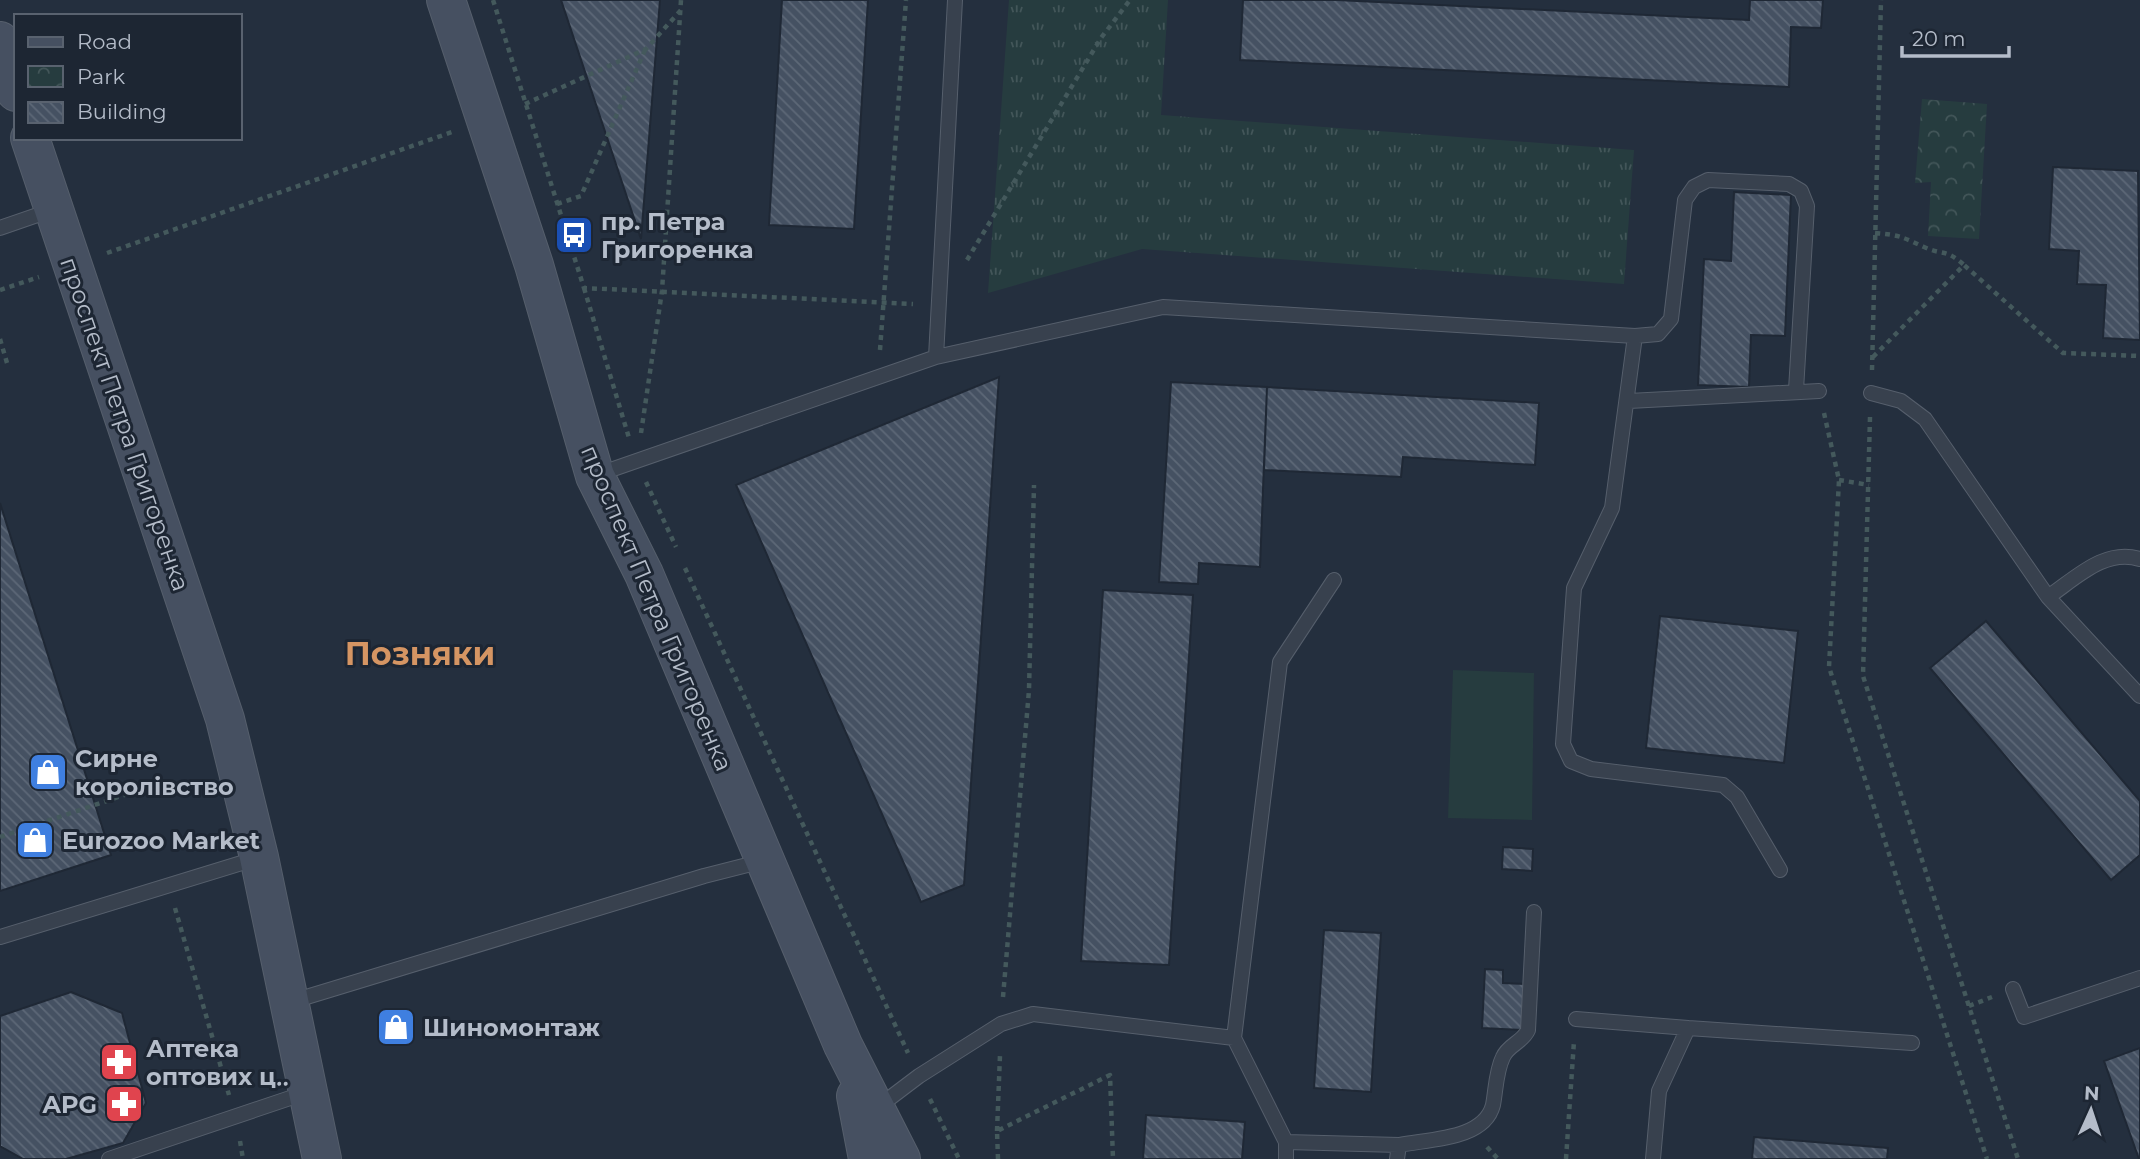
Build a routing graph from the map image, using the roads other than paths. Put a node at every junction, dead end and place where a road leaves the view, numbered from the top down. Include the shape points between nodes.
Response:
1 (446, 0) edge
2 (956, 0) edge
3 (0, 41) edge
4 (14, 86) edge
5 (31, 140) edge
6 (53, 210) junction
7 (0, 228) edge
8 (1635, 337) junction
9 (936, 357) junction
10 (1796, 390) junction
11 (1819, 391) road end
12 (1871, 393) road end
13 (1629, 401) junction
14 (595, 476) junction
15 (2140, 559) edge
16 (1334, 580) dead end
17 (2048, 597) junction
18 (2140, 696) edge
19 (259, 857) junction
20 (765, 861) junction
21 (1780, 870) dead end
22 (1534, 912) dead end
23 (0, 937) edge
24 (2140, 978) edge
25 (2012, 989) dead end
26 (288, 1002) junction
27 (1576, 1019) road end
28 (1688, 1028) junction
29 (1234, 1038) junction
30 (1912, 1044) dead end
31 (847, 1052) junction
32 (307, 1092) junction
33 (877, 1108) junction
34 (1286, 1142) junction
35 (1398, 1152) edge
36 (109, 1159) edge
37 (322, 1159) edge
38 (868, 1159) edge
39 (901, 1159) edge
40 (1286, 1159) edge
41 (1653, 1159) edge

1 - 14 main road, проспект Петра Григоренка via 534,265
2 - 9 lane
3 - 4 main road
5 - 6 main road, проспект Петра Григоренка
6 - 7 lane
6 - 19 main road, проспект Петра Григоренка via 225,719
8 - 9 lane via 1163,307
8 - 10 lane via 1658,334 1671,319 1685,200 1694,187 1708,180 1789,184 1801,191 1807,206
8 - 13 lane
9 - 14 lane
10 - 11 lane
10 - 13 lane
12 - 17 lane via 1901,401 1925,419
13 - 21 lane via 1612,508 1574,588 1563,744 1572,761 1591,769 1723,785 1737,796
14 - 20 main road, проспект Петра Григоренка via 644,574
15 - 17 lane via 2125,554 2099,562
16 - 29 lane via 1280,662
17 - 18 lane
19 - 23 lane
19 - 26 main road, проспект Петра Григоренка
20 - 26 lane
20 - 31 main road, проспект Петра Григоренка
22 - 35 lane via 1528,1030 1503,1055 1485,1122
24 - 25 lane via 2024,1017
26 - 32 main road, проспект Петра Григоренка
27 - 28 lane
28 - 30 lane
28 - 41 lane via 1659,1091
29 - 33 lane via 1033,1014 1001,1024
29 - 34 lane
31 - 33 main road, проспект Петра Григоренка
31 - 38 main road
32 - 36 lane
32 - 37 main road, проспект Петра Григоренка
33 - 39 main road, проспект Петра Григоренка
34 - 35 lane
34 - 40 lane

